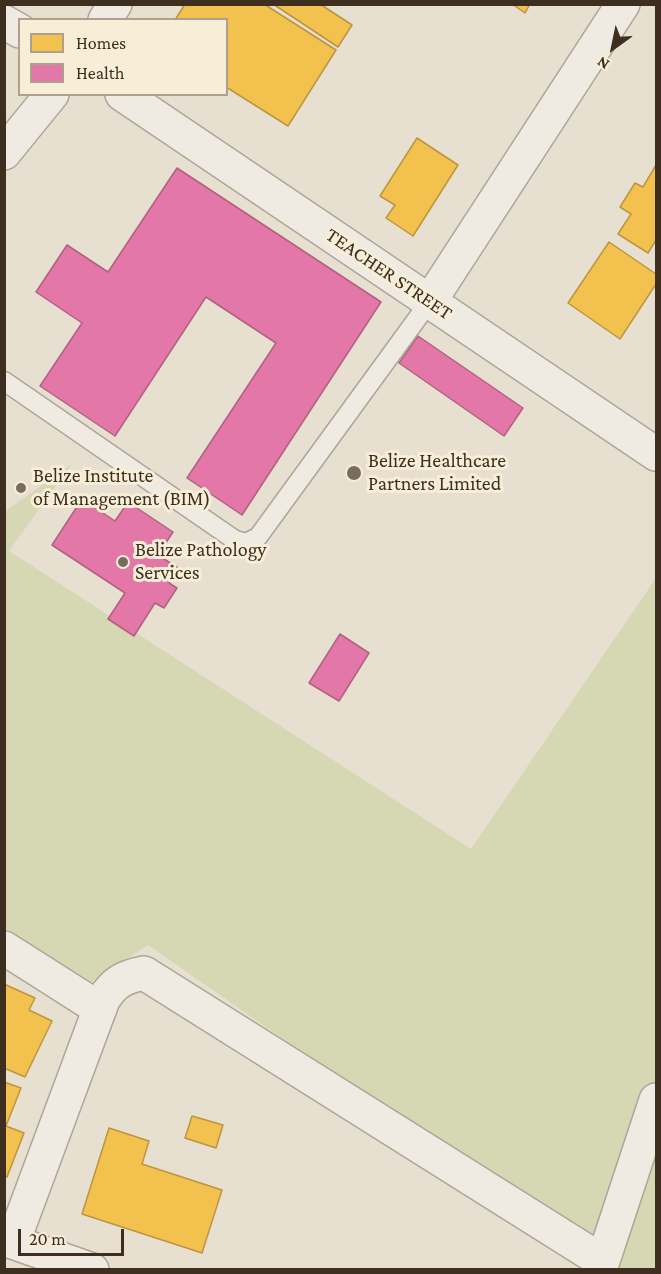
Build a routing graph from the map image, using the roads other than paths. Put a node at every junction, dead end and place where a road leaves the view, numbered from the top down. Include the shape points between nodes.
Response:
1 (115, 4) edge
2 (623, 4) edge
3 (106, 18) edge
4 (4, 22) edge
5 (18, 30) edge
6 (50, 96) edge
7 (125, 96) edge
8 (4, 153) edge
9 (430, 301) junction
10 (4, 381) edge
11 (657, 454) edge
12 (4, 948) edge
13 (100, 1009) junction
14 (657, 1101) edge
15 (9, 1240) edge
16 (601, 1265) edge
17 (92, 1269) edge

1 - 3 street
2 - 9 street
4 - 5 street
6 - 8 street
7 - 9 street, TEACHER STREET
9 - 10 lane via 258,537 246,543 235,540
9 - 11 street, TEACHER STREET
12 - 13 street
13 - 15 street
13 - 16 street via 116,984 144,973
14 - 16 street
15 - 17 street

